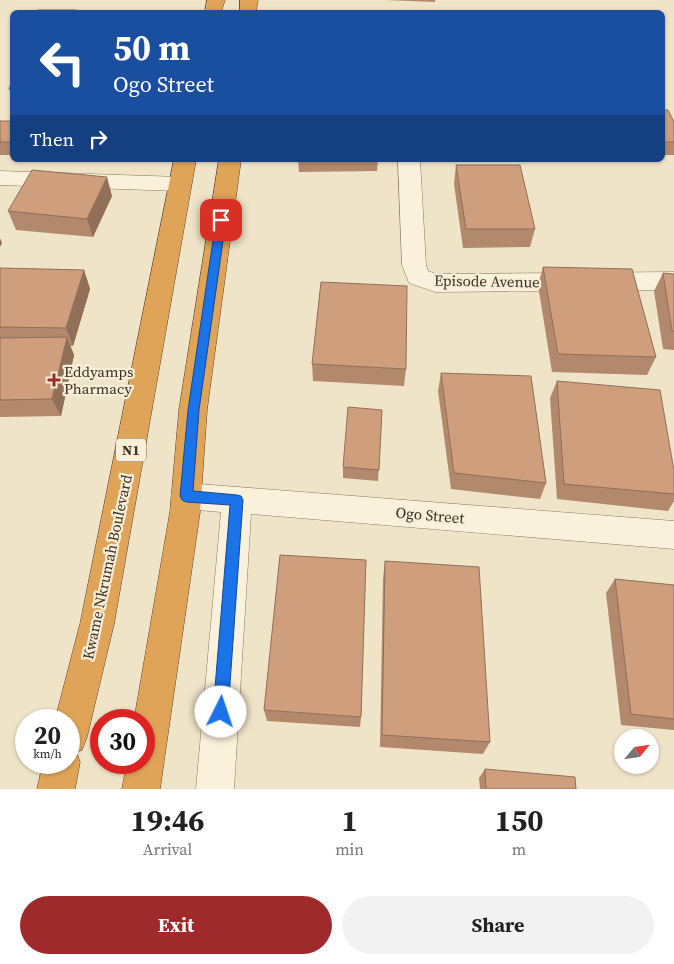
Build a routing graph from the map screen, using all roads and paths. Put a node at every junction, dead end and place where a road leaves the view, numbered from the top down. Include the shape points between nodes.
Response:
1 (230, 162) edge
2 (409, 162) edge
3 (183, 172) edge
4 (0, 178) edge
5 (674, 281) edge
6 (186, 496) junction
7 (237, 500) junction
8 (674, 535) edge
9 (76, 709) edge
10 (59, 774) edge
11 (56, 789) edge
12 (141, 789) edge
13 (215, 789) edge

1 - 6 highway via 194,410
2 - 5 street, Episode Avenue via 414,265 418,277 435,283
3 - 4 street
3 - 9 highway, Kwame Nkrumah Boulevard / N1 via 97,624
6 - 7 street, Ogo Street
6 - 12 highway
7 - 8 street, Ogo Street
7 - 13 street
10 - 11 highway

